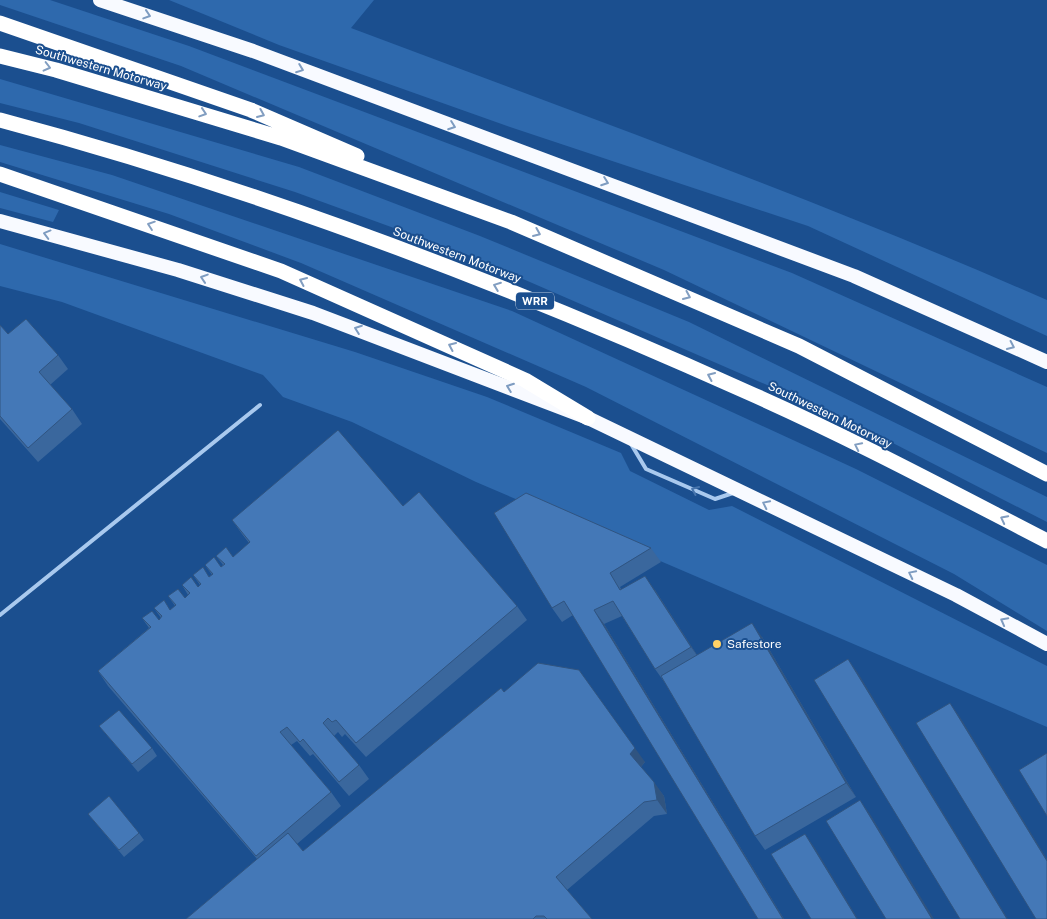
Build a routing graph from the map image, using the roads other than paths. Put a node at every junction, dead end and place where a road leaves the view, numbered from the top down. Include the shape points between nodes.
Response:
1 (100, 0) edge
2 (0, 23) edge
3 (0, 56) edge
4 (0, 120) edge
5 (0, 174) edge
6 (0, 221) edge
7 (511, 222) junction
8 (1047, 362) edge
9 (260, 405) dead end
10 (588, 418) junction
11 (627, 436) junction
12 (1047, 474) edge
13 (740, 491) junction
14 (1047, 541) edge
15 (0, 615) edge
16 (1047, 644) edge

1 -> 8 highway via 254,51 828,266
2 -> 7 highway via 251,110
3 -> 7 highway, Southwestern Motorway via 66,72 281,138
14 -> 4 highway, Southwestern Motorway / WRR via 750,393 573,316 387,244 205,181
10 -> 5 highway via 525,380 281,271
10 -> 6 highway via 313,313 178,270
7 -> 12 highway, Southwestern Motorway via 798,346
9 - 15 lane
10 - 11 highway
11 - 13 highway
13 -> 11 lane via 715,499 646,469
16 -> 13 highway via 956,595

